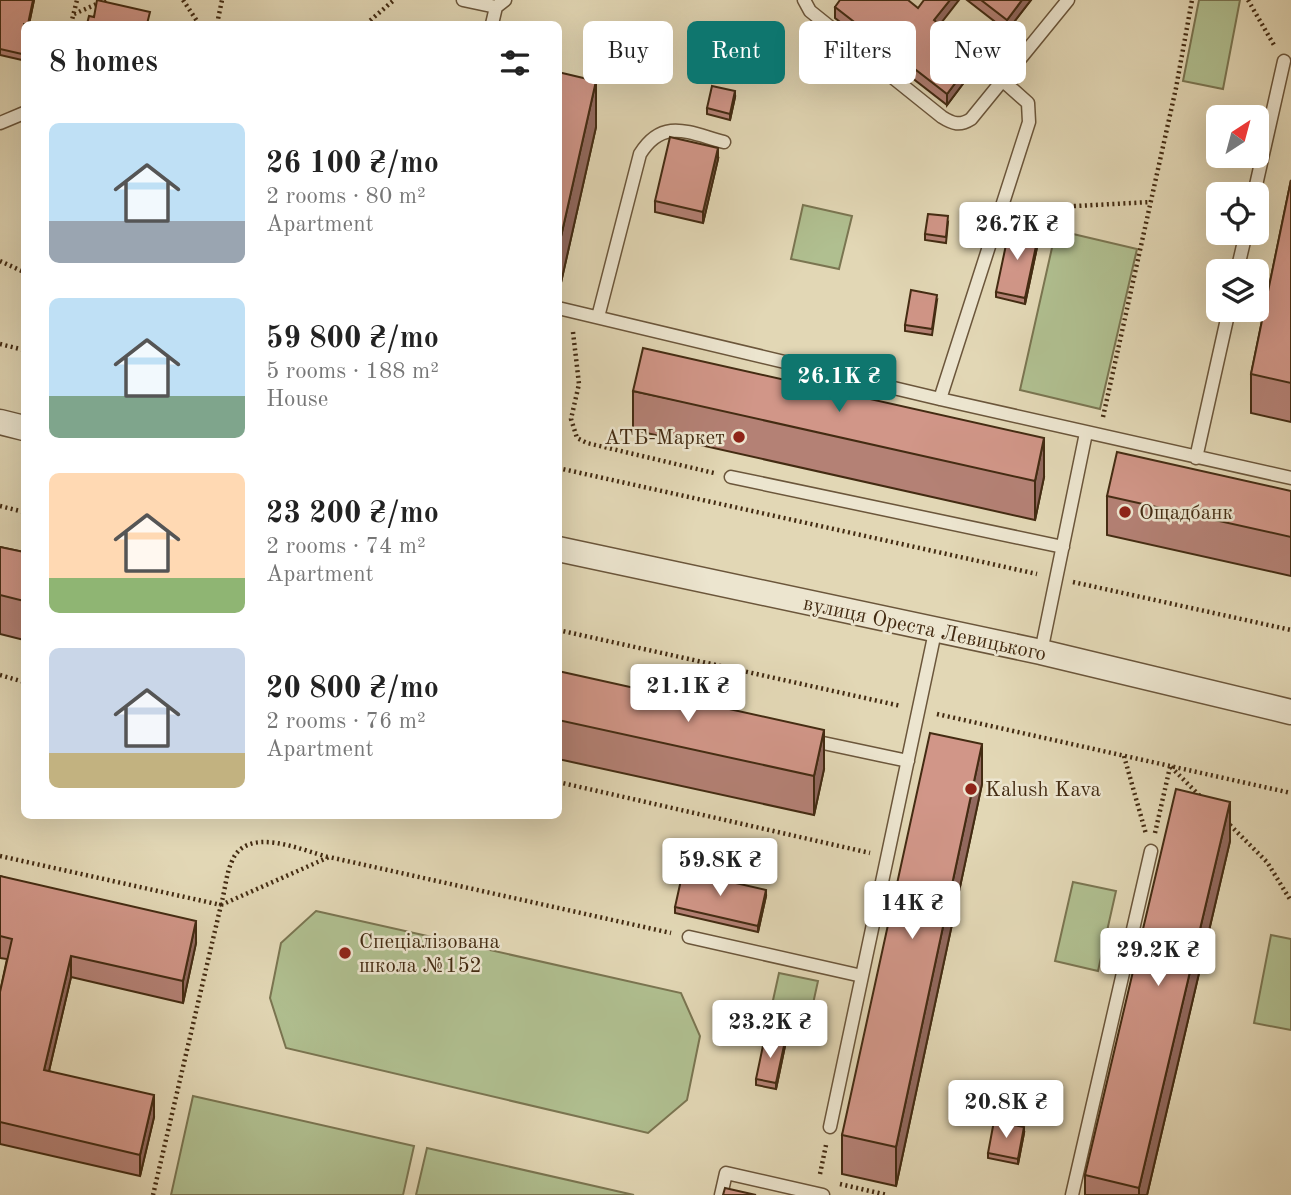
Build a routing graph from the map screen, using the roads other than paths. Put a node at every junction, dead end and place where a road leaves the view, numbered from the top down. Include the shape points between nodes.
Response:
1 (463, 0) edge
2 (804, 0) edge
3 (1068, 0) edge
4 (500, 4) edge
5 (493, 21) edge
6 (1026, 51) edge
7 (1284, 61) road end
8 (999, 84) edge
9 (1007, 84) edge
10 (21, 114) edge
11 (0, 123) edge
12 (724, 142) dead end
13 (1257, 182) edge
14 (564, 309) edge
15 (598, 317) junction
16 (1226, 322) edge
17 (940, 399) junction
18 (0, 422) edge
19 (21, 427) edge
20 (1092, 434) junction
21 (1196, 458) junction
22 (732, 477) road end
23 (1291, 478) edge
24 (1063, 547) junction
25 (562, 550) edge
26 (936, 632) junction
27 (1041, 652) junction
28 (1291, 712) edge
29 (800, 738) edge
30 (908, 761) junction
31 (1151, 851) road end
32 (689, 937) road end
33 (862, 975) junction
34 (830, 1127) road end
35 (721, 1195) edge
36 (823, 1195) edge
37 (1072, 1195) edge

1 - 4 lane
2 - 8 lane via 810,10 953,124 971,119
3 - 6 lane
4 - 5 lane
7 - 13 lane
9 - 17 lane via 1031,112
10 - 11 lane
12 - 15 lane via 659,131 639,153
14 - 15 lane
15 - 17 lane
16 - 21 lane
17 - 20 lane
18 - 19 street
20 - 21 lane
20 - 24 lane
21 - 23 lane
22 - 24 lane
24 - 27 lane
25 - 26 street, вулиця Ореста Левицького
26 - 27 street, вулиця Ореста Левицького
26 - 30 lane
27 - 28 street, вулиця Ореста Левицького
29 - 30 lane
30 - 33 lane
31 - 37 lane
32 - 33 lane
33 - 34 lane
35 - 36 lane via 726,1173

